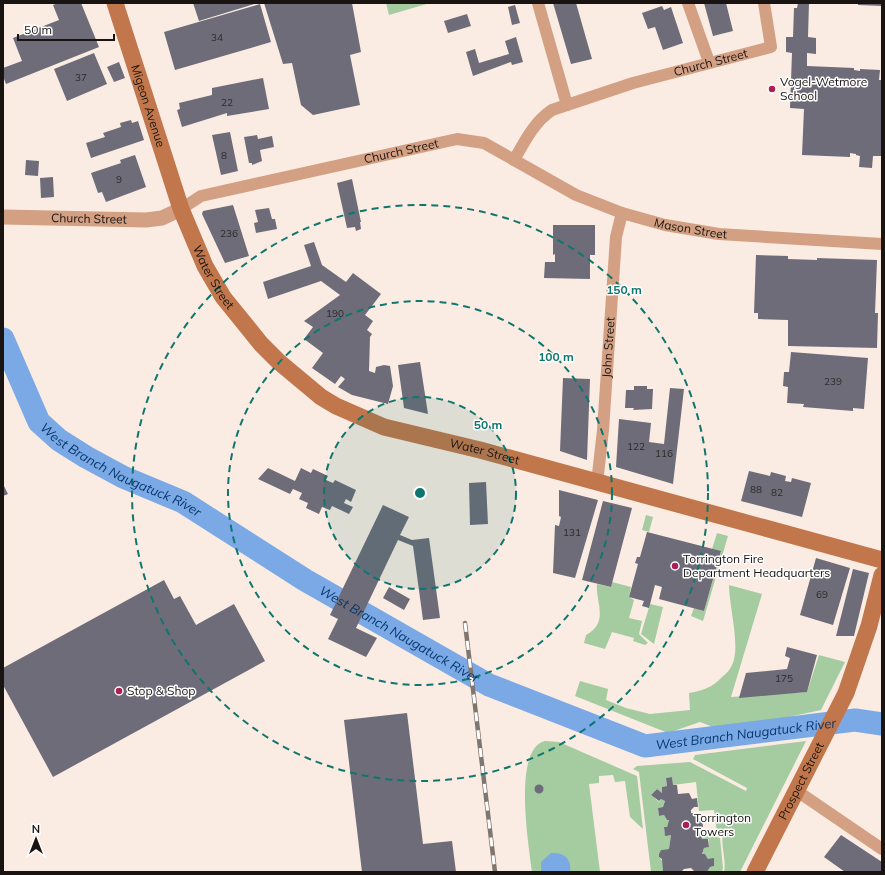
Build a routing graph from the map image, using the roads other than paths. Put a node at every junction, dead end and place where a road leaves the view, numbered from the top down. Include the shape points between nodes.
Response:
1 (115, 3) edge
2 (538, 3) edge
3 (688, 3) edge
4 (764, 3) edge
5 (709, 62) junction
6 (567, 105) junction
7 (514, 160) junction
8 (181, 209) junction
9 (622, 213) junction
10 (3, 216) edge
11 (882, 244) edge
12 (597, 483) junction
13 (882, 560) edge
14 (882, 575) edge
15 (797, 791) junction
16 (882, 849) edge
17 (755, 872) edge

1 - 8 main road, Migeon Avenue
2 - 6 street
3 - 5 street
4 - 5 street, Church Street via 770,47
5 - 6 street, Church Street
6 - 7 street, Church Street via 542,116
7 - 8 street, Church Street via 484,143 457,139 202,196
7 - 9 street, Mason Street via 576,195
8 - 10 street, Church Street via 162,218 146,220
8 - 12 main road, Water Street via 204,266 223,296 261,344 321,397 384,427 480,450
9 - 11 street, Mason Street via 665,225 719,234
9 - 12 street, John Street via 616,237
12 - 13 main road, Water Street
14 - 15 main road, Prospect Street via 869,626 846,693
15 - 16 street
15 - 17 main road, Prospect Street

